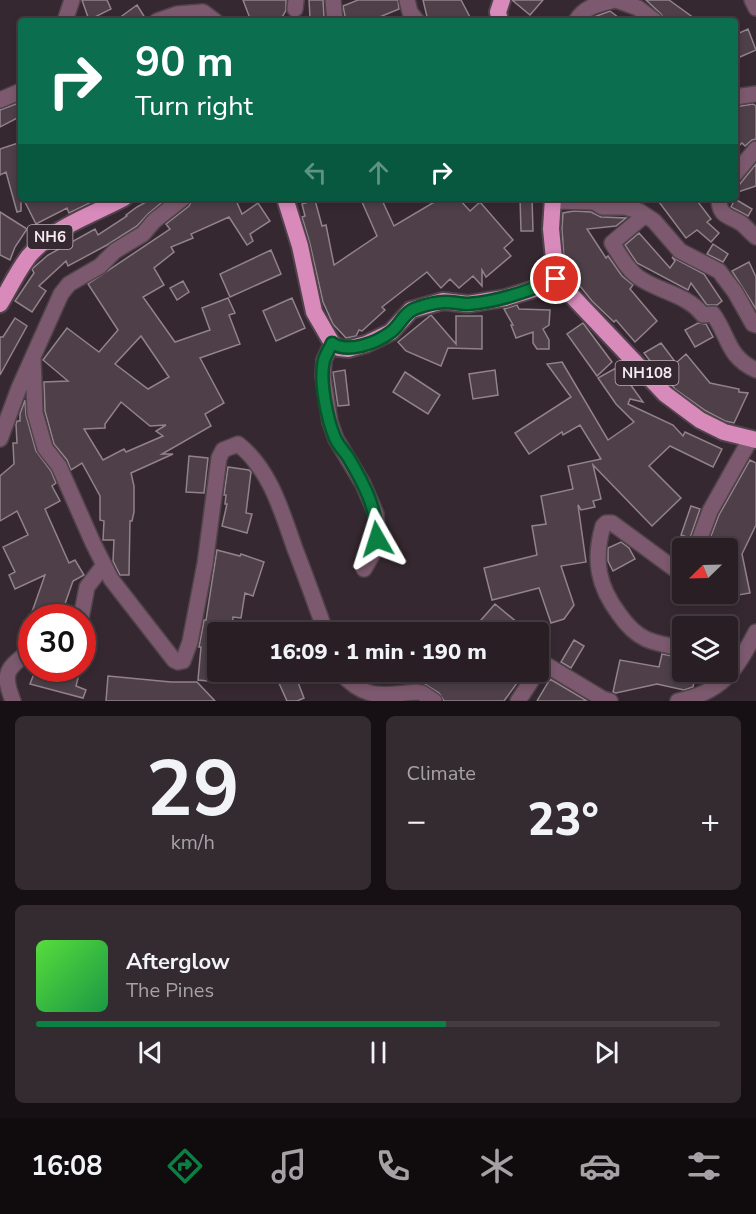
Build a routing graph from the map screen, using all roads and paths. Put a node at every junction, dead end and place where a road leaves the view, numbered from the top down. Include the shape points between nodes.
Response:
1 (72, 0) edge
2 (333, 0) edge
3 (407, 0) edge
4 (502, 0) edge
5 (616, 0) edge
6 (752, 0) edge
7 (756, 8) edge
8 (66, 18) edge
9 (166, 18) edge
10 (211, 18) edge
11 (335, 18) edge
12 (415, 18) edge
13 (499, 18) edge
14 (578, 18) edge
15 (651, 18) edge
16 (18, 93) edge
17 (756, 94) edge
18 (738, 97) edge
19 (0, 100) edge
20 (756, 149) edge
21 (738, 170) edge
22 (118, 201) edge
23 (179, 201) edge
24 (286, 201) edge
25 (553, 201) edge
26 (574, 201) edge
27 (719, 201) edge
28 (645, 215) junction
29 (756, 237) edge
30 (556, 279) junction
31 (0, 304) edge
32 (756, 324) edge
33 (332, 343) junction
34 (33, 357) junction
35 (756, 370) edge
36 (0, 439) edge
37 (754, 439) edge
38 (700, 538) edge
39 (104, 565) junction
40 (672, 567) edge
41 (364, 568) dead end
42 (84, 604) edge
43 (322, 622) edge
44 (756, 632) edge
45 (672, 646) edge
46 (738, 653) edge
47 (18, 662) edge
48 (549, 667) edge
49 (349, 682) edge
50 (531, 682) edge
51 (722, 682) edge
52 (707, 697) edge
53 (14, 701) edge
54 (434, 701) edge
55 (518, 701) edge
56 (610, 701) edge
57 (678, 701) edge

1 - 8 street
2 - 11 street
3 - 12 street
4 - 13 highway
5 - 14 street via 588,8
5 - 15 street
6 - 7 street
9 - 10 street via 202,12
16 - 19 street
17 - 18 street
20 - 21 street
22 - 31 highway, NH6 via 47,239 29,256
23 - 34 street via 143,234 69,284
24 - 33 highway via 314,312
25 - 30 highway via 551,229
26 - 28 street via 625,207
27 - 29 street via 727,217 741,223
28 - 32 street via 680,251 719,271
28 - 35 street via 612,243 629,269 646,282 692,303 703,315 713,314 733,352
30 - 33 highway via 505,298 468,304 443,302 411,310 391,332 366,344 348,349
30 - 37 highway, NH108 via 665,394 700,420 724,432
33 - 41 street via 324,360 323,376 330,422 376,514 376,548
34 - 36 street
34 - 39 street via 35,413 45,448 59,466
37 - 38 street via 710,510
39 - 42 street via 87,586
39 - 43 street via 170,655 178,662 183,661 205,564 219,458 223,450 238,444 264,474 277,499
40 - 45 street via 612,523 603,526 598,566 611,603 632,630 645,639
44 - 46 street
47 - 53 street via 6,677
48 - 56 street
49 - 54 street via 375,696 417,692
50 - 55 street
51 - 52 street
52 - 57 street

